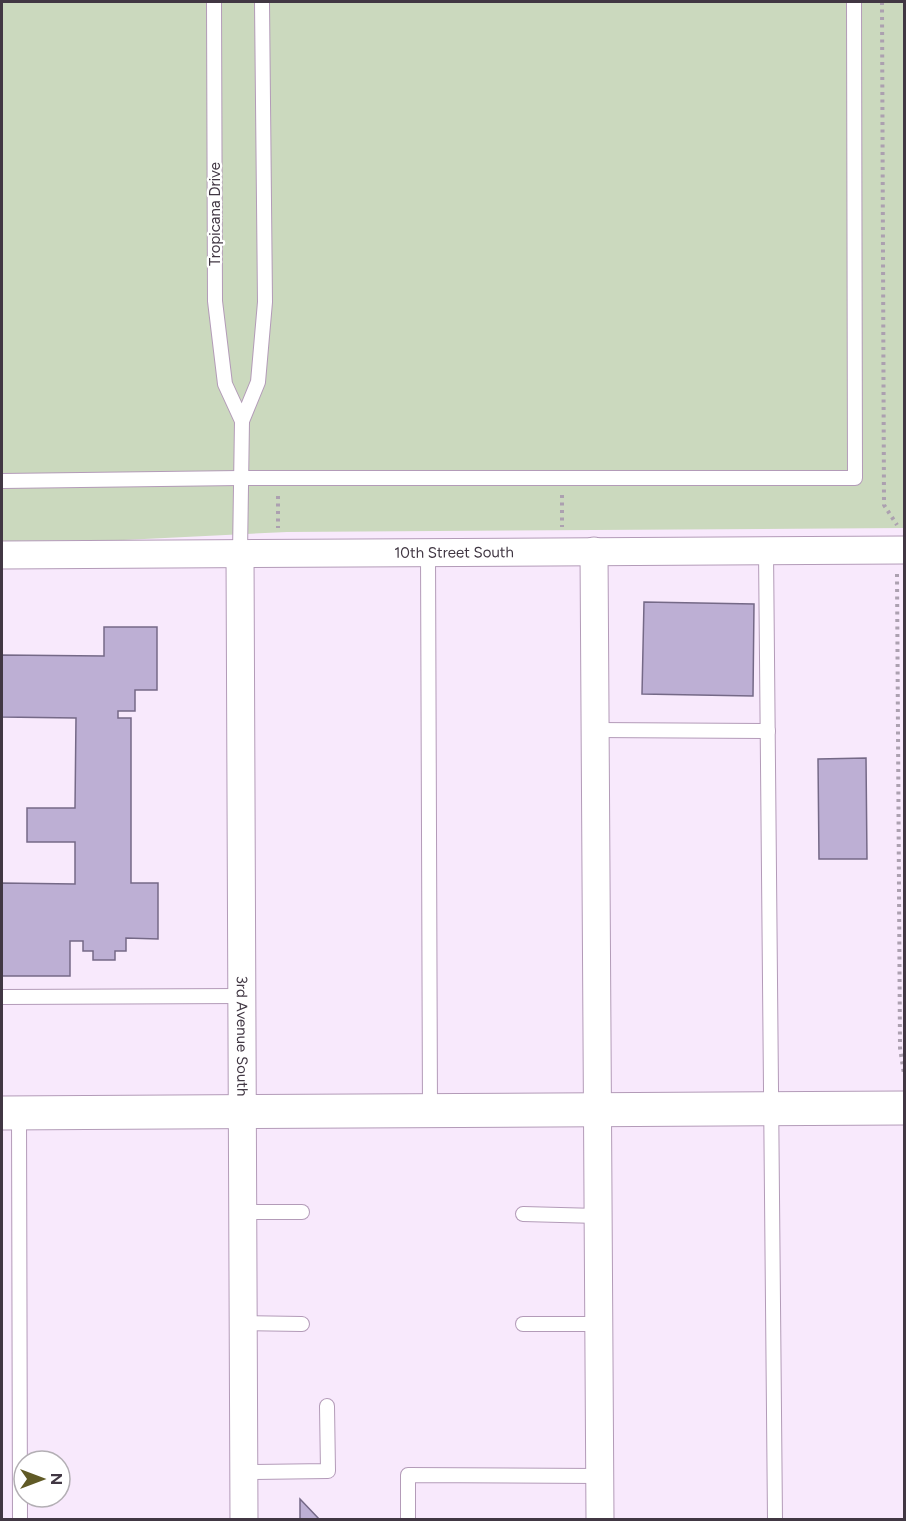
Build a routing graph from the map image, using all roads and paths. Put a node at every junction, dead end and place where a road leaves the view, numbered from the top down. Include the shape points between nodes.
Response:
1 (214, 2) edge
2 (262, 2) edge
3 (854, 2) edge
4 (242, 421) junction
5 (240, 478) junction
6 (278, 478) junction
7 (561, 478) junction
8 (2, 481) edge
9 (278, 528) dead end
10 (766, 550) junction
11 (904, 550) edge
12 (562, 551) junction
13 (594, 551) junction
14 (428, 552) junction
15 (240, 553) junction
16 (2, 555) edge
17 (596, 730) junction
18 (768, 731) junction
19 (242, 996) junction
20 (2, 997) edge
21 (900, 1048) dead end
22 (904, 1074) edge
23 (771, 1108) junction
24 (904, 1108) edge
25 (597, 1109) junction
26 (430, 1110) junction
27 (243, 1111) junction
28 (10, 1113) edge
29 (243, 1212) junction
30 (302, 1212) dead end
31 (523, 1214) dead end
32 (598, 1216) junction
33 (243, 1323) junction
34 (302, 1324) dead end
35 (523, 1324) dead end
36 (599, 1324) junction
37 (327, 1406) dead end
38 (243, 1472) junction
39 (599, 1476) junction
40 (20, 1520) edge
41 (244, 1520) edge
42 (408, 1520) edge
43 (600, 1520) edge
44 (775, 1520) edge

1 - 4 lane, Tropicana Drive via 216,301 225,384
2 - 4 lane, Tropicana Drive via 265,302 258,382
3 - 7 lane via 855,478
4 - 5 lane, Tropicana Drive
5 - 6 lane
5 - 8 lane
5 - 15 lane, Tropicana Drive
6 - 7 lane
6 - 9 path
7 - 12 path
10 - 11 street, 10th Street South
10 - 13 street, 10th Street South
10 - 18 lane
12 - 13 street, 10th Street South
12 - 14 street, 10th Street South
13 - 17 street
14 - 15 street, 10th Street South
14 - 26 lane
15 - 16 street, 10th Street South
15 - 19 street, 3rd Avenue South
17 - 18 lane
17 - 25 street
18 - 23 lane
19 - 20 lane
19 - 27 street, 3rd Avenue South
21 - 22 path
23 - 24 main road
23 - 25 main road
23 - 44 lane
25 - 26 main road
25 - 32 street
26 - 27 main road
27 - 28 main road
27 - 29 street, 3rd Avenue South
28 - 40 lane
29 - 30 lane
29 - 33 street, 3rd Avenue South
31 - 32 lane
32 - 36 street
33 - 34 lane
33 - 38 street, 3rd Avenue South
35 - 36 lane
36 - 39 street
37 - 38 lane via 328,1470
38 - 41 street, 3rd Avenue South
39 - 42 lane via 408,1475
39 - 43 street

